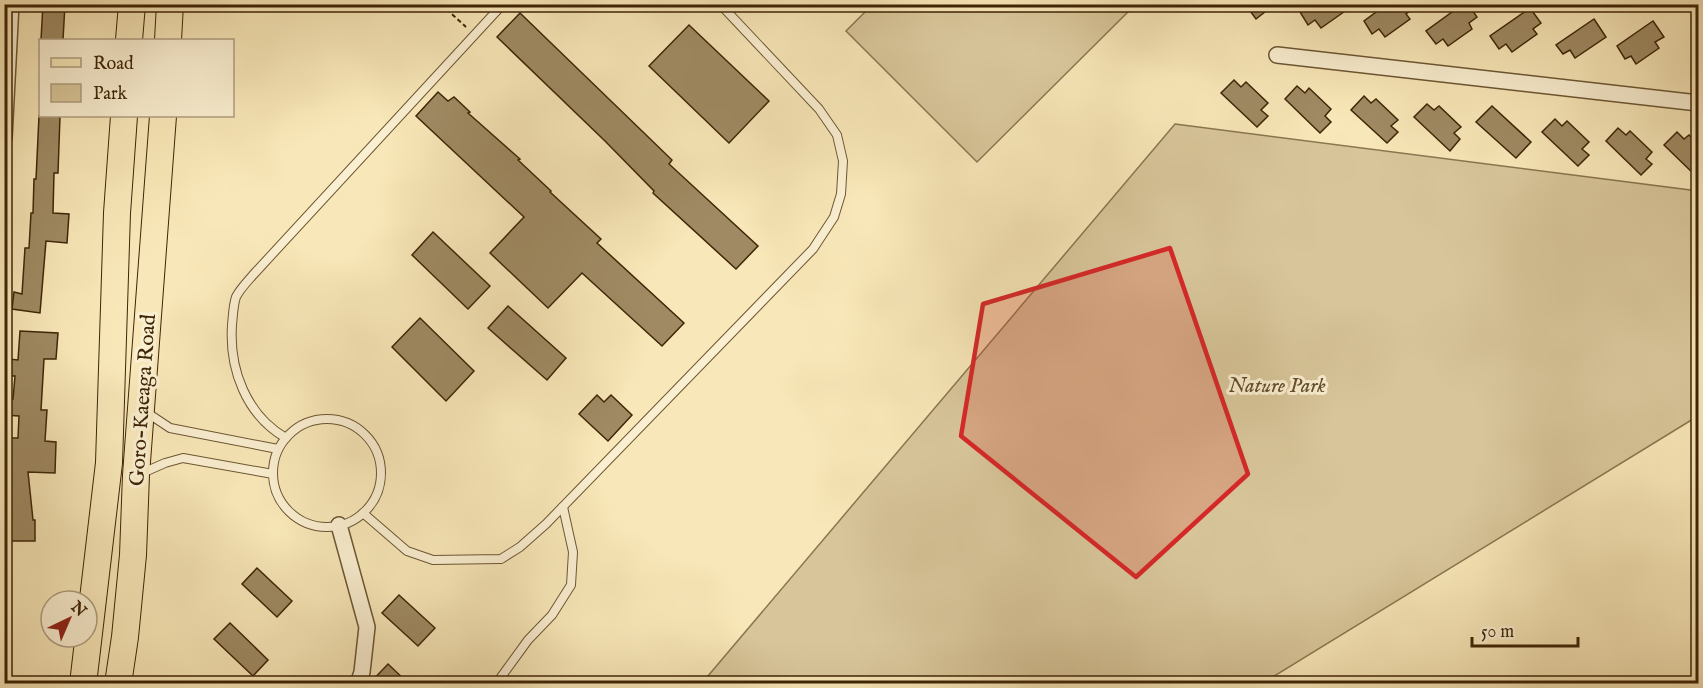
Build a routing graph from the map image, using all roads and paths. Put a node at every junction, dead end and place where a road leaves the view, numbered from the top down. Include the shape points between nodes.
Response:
1 (11, 4) edge
2 (132, 4) edge
3 (170, 4) edge
4 (441, 4) edge
5 (503, 4) edge
6 (720, 4) edge
7 (474, 36) junction
8 (129, 39) edge
9 (168, 39) edge
10 (1277, 55) dead end
11 (1698, 103) edge
12 (124, 117) edge
13 (163, 117) edge
14 (4, 138) edge
15 (142, 402) junction
16 (286, 438) junction
17 (278, 449) junction
18 (273, 474) junction
19 (136, 475) junction
20 (563, 507) junction
21 (363, 513) junction
22 (339, 525) junction
23 (83, 684) edge
24 (118, 684) edge
25 (358, 684) edge
26 (496, 684) edge

1 - 14 street
2 - 8 main road
3 - 9 main road
4 - 7 path
5 - 7 lane
6 - 20 lane via 819,109 837,135 843,161 841,194 834,217 813,249
7 - 16 lane via 237,294 231,338 239,378 257,414
10 - 11 street
12 - 23 main road, Goro-Kaeaga Road via 109,464
13 - 15 main road, Goro-Kaeaga Road
15 - 17 lane via 147,412 170,428
15 - 19 main road, Goro-Kaeaga Road
16 - 17 lane
16 - 21 lane via 307,422 321,419 334,419 359,430 372,445 380,464 378,490
17 - 18 lane
18 - 19 lane via 183,458
18 - 22 lane via 275,488 289,511 312,524
19 - 24 main road, Goro-Kaeaga Road via 133,555
20 - 21 lane via 520,547 501,559 433,561 407,551
20 - 26 lane via 573,552 571,585
21 - 22 lane
22 - 25 street via 367,627

